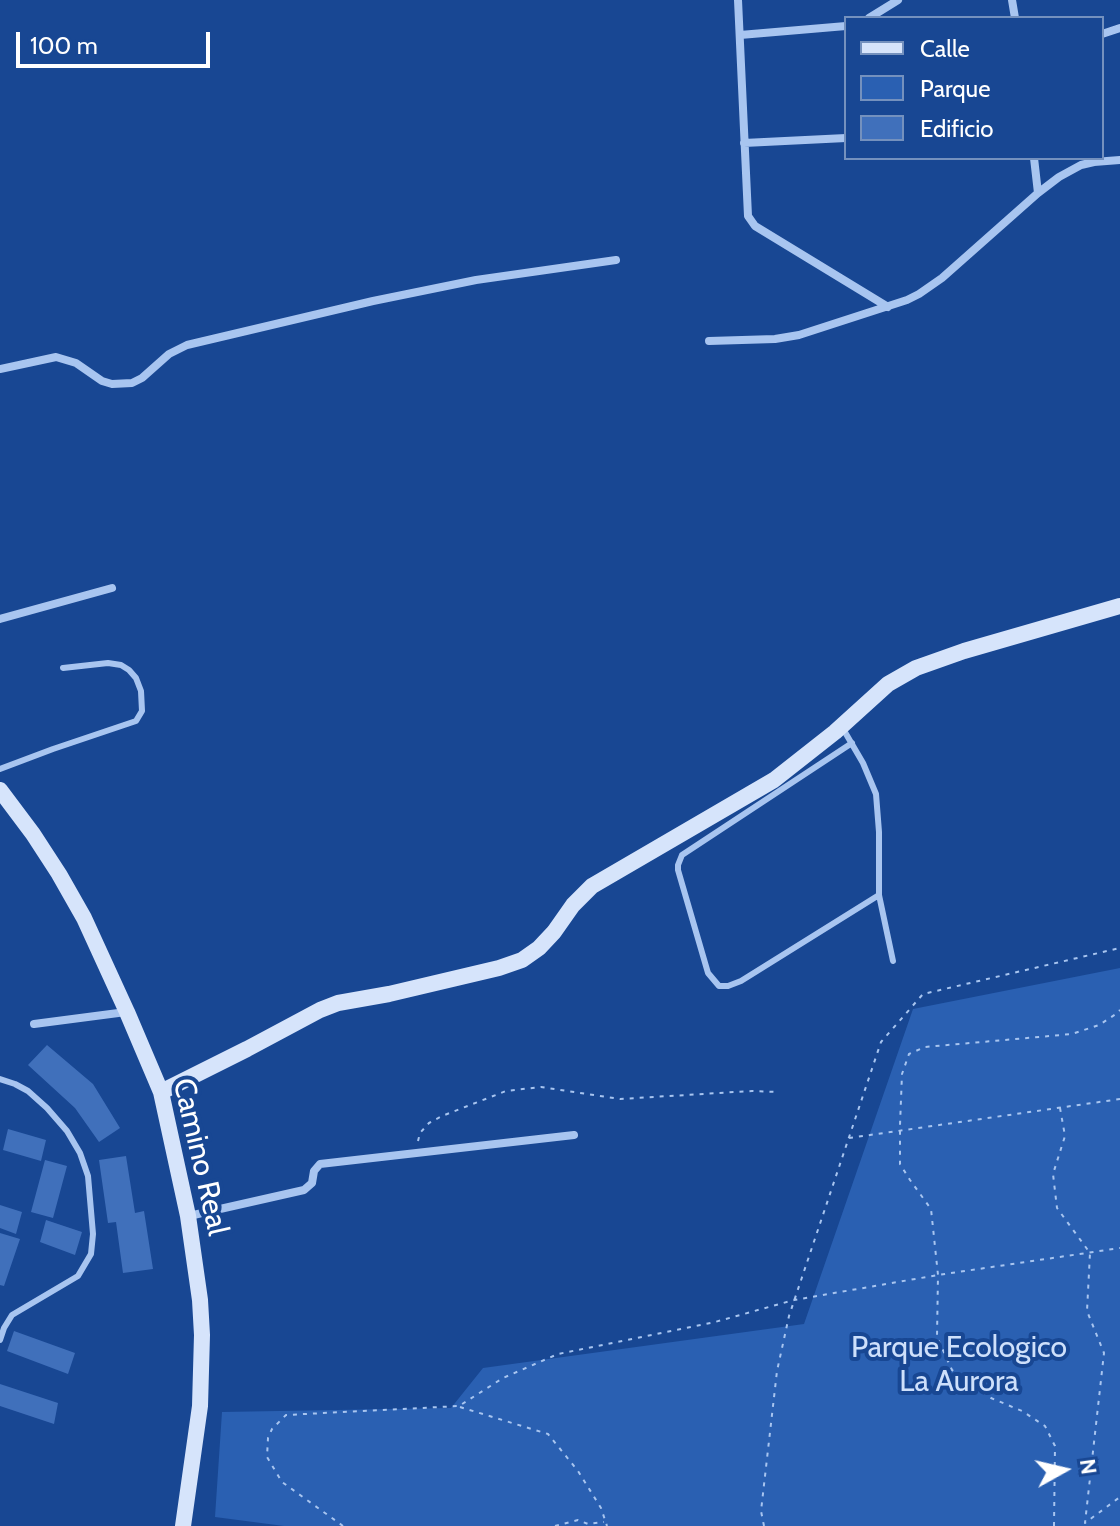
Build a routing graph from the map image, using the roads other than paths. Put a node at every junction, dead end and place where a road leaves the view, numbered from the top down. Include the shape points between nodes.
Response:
1 (738, 0) edge
2 (898, 0) edge
3 (872, 16) edge
4 (844, 26) edge
5 (740, 35) junction
6 (844, 138) edge
7 (744, 143) junction
8 (1034, 160) edge
9 (1120, 160) edge
10 (1038, 193) junction
11 (616, 260) dead end
12 (888, 307) junction
13 (709, 341) dead end
14 (0, 369) edge
15 (112, 588) dead end
16 (1120, 606) edge
17 (0, 619) edge
18 (63, 668) dead end
19 (842, 726) junction
20 (852, 743) junction
21 (0, 769) edge
22 (0, 790) edge
23 (879, 895) junction
24 (893, 961) dead end
25 (127, 1012) junction
26 (34, 1024) dead end
27 (0, 1079) edge
28 (161, 1092) junction
29 (574, 1135) dead end
30 (188, 1216) junction
31 (0, 1340) edge
32 (183, 1526) edge

1 - 5 street
2 - 3 street
4 - 5 street
5 - 7 street
6 - 7 street
7 - 12 street via 747,209 755,226
8 - 10 street
9 - 10 street via 1081,165
10 - 12 street via 931,287
11 - 14 street via 463,283 187,345 132,383 102,381 66,359 44,358
12 - 13 street via 788,338
15 - 17 street
16 - 19 street via 916,668 888,684
18 - 21 lane via 108,663 129,670 141,691 142,711 136,721
19 - 20 lane
19 - 28 street via 774,780 592,886 547,940 522,960 338,1003
20 - 23 lane via 876,794
20 - 23 lane via 682,855 678,870 708,973 719,986 741,981
22 - 25 street, Camino Real via 59,874
23 - 24 lane
25 - 26 street
25 - 28 street, Camino Real
27 - 31 lane via 28,1091 47,1108 80,1153 88,1176 93,1234 91,1254 78,1276 12,1315
28 - 30 street, Camino Real
29 - 30 street via 320,1164 304,1190
30 - 32 street, Camino Real via 200,1300 202,1365

